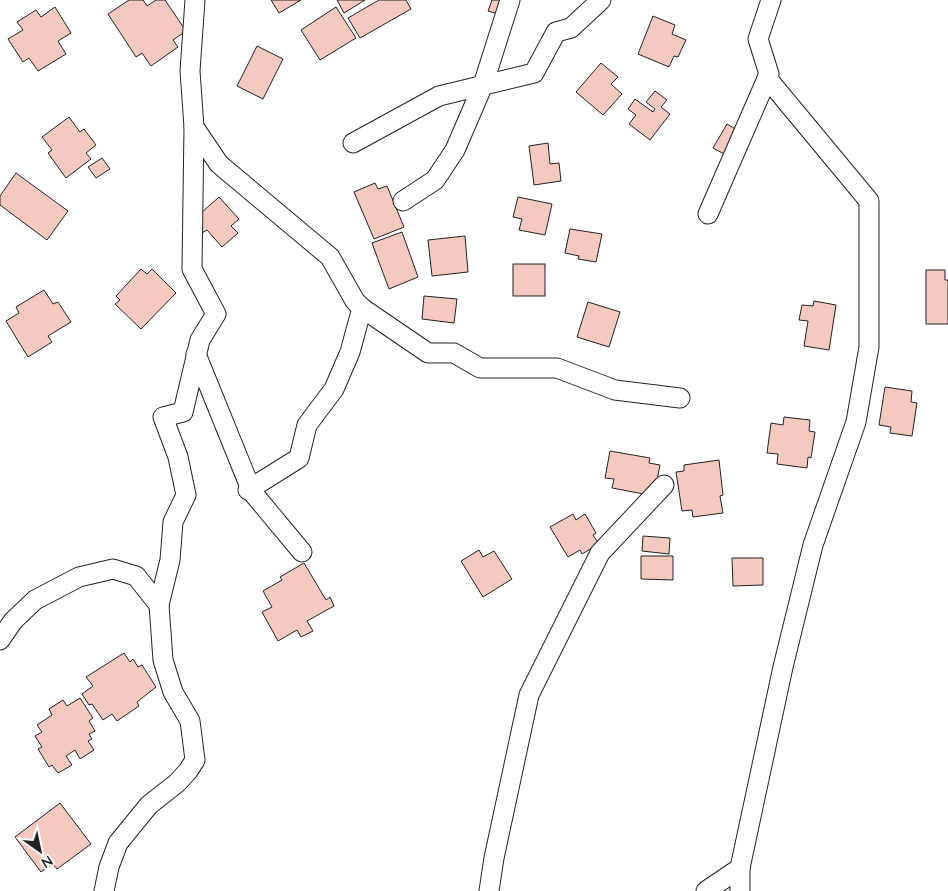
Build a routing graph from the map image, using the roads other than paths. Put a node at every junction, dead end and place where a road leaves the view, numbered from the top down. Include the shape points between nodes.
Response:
1 (195, 0) edge
2 (510, 0) edge
3 (601, 0) edge
4 (771, 0) edge
5 (767, 78) junction
6 (483, 85) junction
7 (194, 127) junction
8 (352, 143) dead end
9 (403, 201) dead end
10 (708, 214) dead end
11 (362, 308) junction
12 (196, 354) junction
13 (680, 398) dead end
14 (664, 484) dead end
15 (249, 489) junction
16 (302, 552) dead end
17 (159, 605) junction
18 (0, 640) edge
19 (740, 868) junction
20 (104, 891) edge
21 (489, 891) edge
22 (706, 891) edge
23 (740, 891) edge

1 - 7 street via 190,71
2 - 6 street
3 - 6 street via 572,28 556,32 534,73
4 - 5 street via 758,39 769,74
5 - 10 street
5 - 19 street via 869,201 869,347 856,422 814,545 788,648
6 - 8 street via 439,96
6 - 9 street via 454,150 435,180
7 - 11 street via 219,164 330,257
7 - 12 street via 192,269 216,314 200,340
11 - 13 street via 428,353 454,353 480,368 557,368 615,390
11 - 15 street via 350,352 334,389 307,425 299,458
12 - 15 street
12 - 17 street via 184,412 164,417 178,456 186,495 174,522 170,560
14 - 21 street via 600,553 529,696
15 - 16 street
17 - 18 street via 136,576 113,569 79,577 35,600 13,621
17 - 20 street via 163,660 173,692 190,721 195,760 177,783 149,805 118,843
19 - 22 street
19 - 23 street

